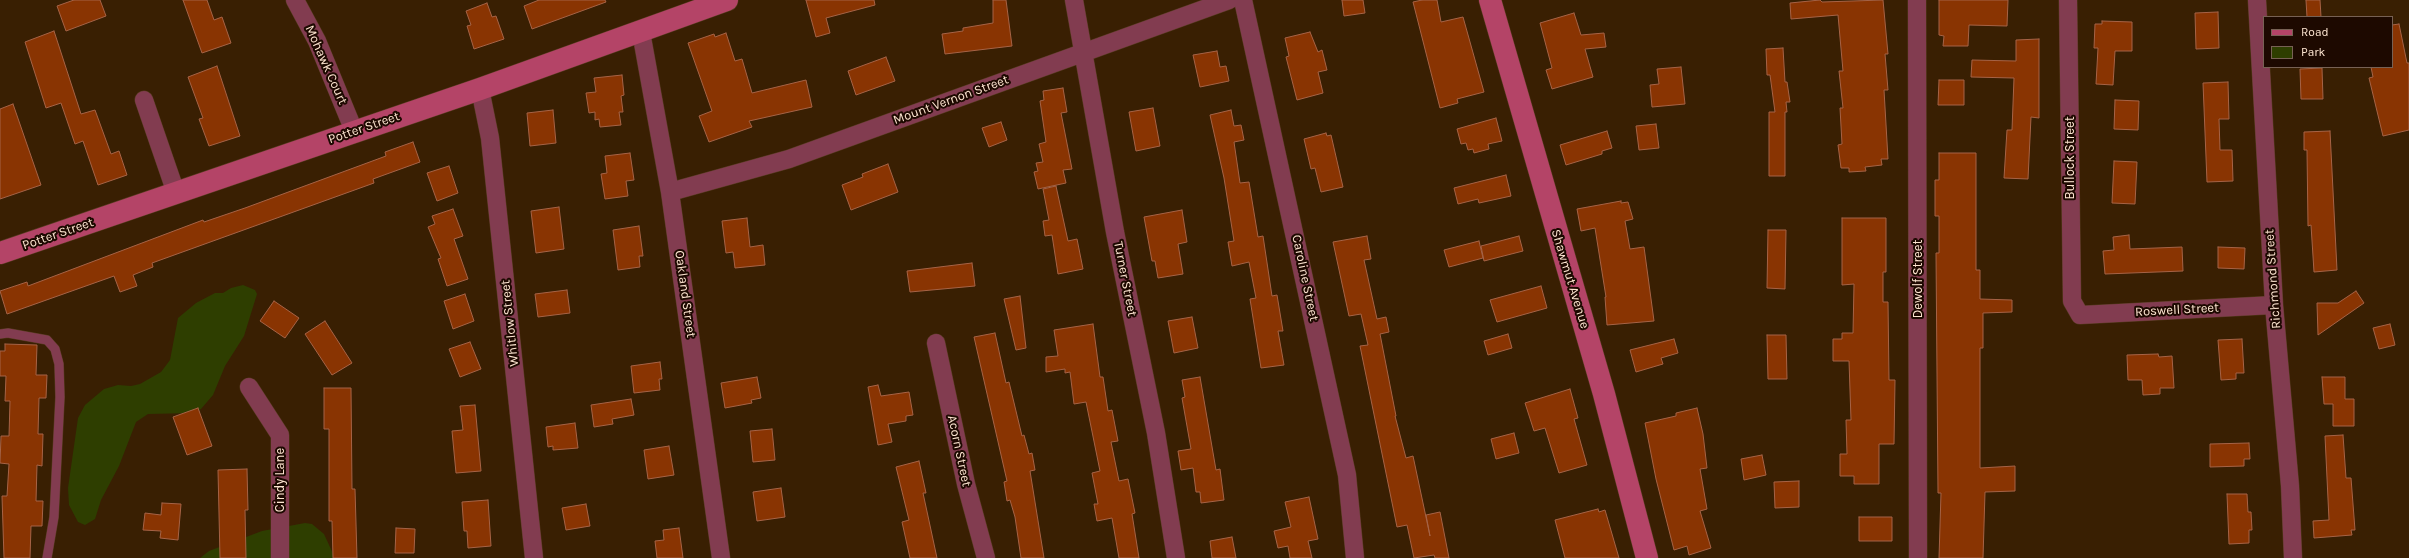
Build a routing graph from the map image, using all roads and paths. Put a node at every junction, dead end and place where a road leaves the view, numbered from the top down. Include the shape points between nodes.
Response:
1 (295, 0) edge
2 (727, 0) edge
3 (1074, 0) edge
4 (1229, 0) edge
5 (1243, 0) edge
6 (1490, 0) edge
7 (1918, 0) edge
8 (2068, 0) edge
9 (2257, 0) edge
10 (641, 32) junction
11 (1082, 52) junction
12 (480, 89) junction
13 (144, 100) dead end
14 (354, 131) junction
15 (670, 192) junction
16 (176, 193) junction
17 (0, 253) edge
18 (2274, 305) junction
19 (2080, 315) joint
20 (0, 334) edge
21 (936, 343) dead end
22 (249, 387) dead end
23 (47, 558) edge
24 (280, 558) edge
25 (534, 558) edge
26 (721, 558) edge
27 (986, 558) edge
28 (1176, 558) edge
29 (1355, 558) edge
30 (1647, 558) edge
31 (1918, 558) edge
32 (2293, 558) edge

1 - 14 street, Mohawk Court via 317,41
2 - 10 main road, Potter Street
3 - 11 street, Turner Street
4 - 11 street, Mount Vernon Street
5 - 29 street, Caroline Street via 1347,475
6 - 30 main road, Shawmut Avenue via 1604,394
7 - 31 street, Dewolf Street
8 - 19 street, Bullock Street via 2072,301
9 - 18 street, Richmond Street
10 - 12 main road, Potter Street
10 - 15 street, Oakland Street
11 - 15 street, Mount Vernon Street via 789,159
11 - 28 street, Turner Street via 1156,433
12 - 14 main road, Potter Street
12 - 25 street, Whitlow Street via 490,138
13 - 16 street
14 - 16 main road, Potter Street
15 - 26 street, Oakland Street
16 - 17 main road, Potter Street
18 - 19 street, Roswell Street
18 - 32 street, Richmond Street via 2290,486
20 - 23 lane via 8,333 47,340 55,349 59,364 60,397 54,517
21 - 27 street, Acorn Street via 966,484
22 - 24 street, Cindy Lane via 280,435

